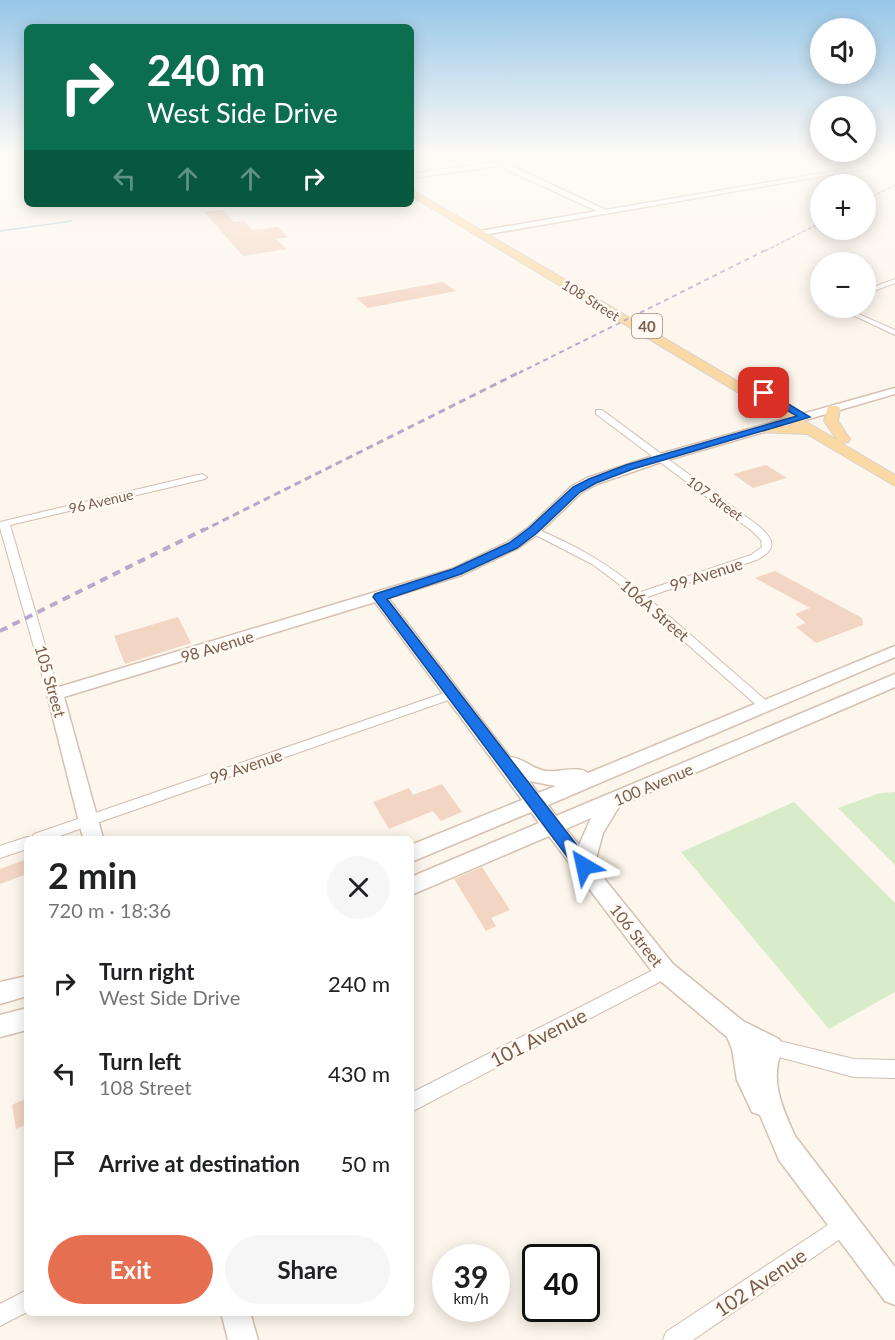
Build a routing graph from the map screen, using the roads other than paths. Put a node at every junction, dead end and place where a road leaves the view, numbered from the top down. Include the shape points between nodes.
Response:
1 (459, 218) edge
2 (463, 218) edge
3 (579, 218) edge
4 (488, 233) junction
5 (895, 281) edge
6 (876, 288) edge
7 (863, 318) edge
8 (895, 333) edge
9 (895, 391) edge
10 (754, 397) junction
11 (833, 409) junction
12 (599, 412) dead end
13 (798, 419) junction
14 (763, 429) junction
15 (820, 437) junction
16 (843, 439) junction
17 (660, 458) junction
18 (895, 469) edge
19 (202, 477) dead end
20 (895, 482) edge
21 (3, 525) edge
22 (533, 531) junction
23 (768, 545) joint
24 (639, 596) junction
25 (379, 597) junction
26 (895, 651) edge
27 (895, 667) edge
28 (895, 680) edge
29 (873, 690) junction
30 (55, 694) junction
31 (453, 694) junction
32 (766, 707) junction
33 (500, 755) junction
34 (625, 766) junction
35 (613, 801) junction
36 (536, 803) junction
37 (554, 827) junction
38 (90, 830) edge
39 (52, 836) edge
40 (24, 844) edge
41 (0, 852) edge
42 (414, 853) edge
43 (584, 866) junction
44 (414, 885) edge
45 (665, 971) junction
46 (24, 987) edge
47 (0, 993) edge
48 (24, 1020) edge
49 (0, 1026) edge
50 (735, 1029) junction
51 (771, 1047) junction
52 (895, 1069) edge
53 (414, 1100) edge
54 (788, 1151) junction
55 (846, 1223) junction
56 (895, 1292) edge
57 (24, 1303) edge
58 (0, 1315) edge
59 (236, 1316) edge
60 (243, 1340) edge
61 (674, 1340) edge

1 - 4 main road, 108 Street / 40
2 - 4 main road, 108 Street / 40
3 - 4 street
4 - 10 main road, 108 Street / 40 via 625,322
4 - 13 main road, 108 Street / 40
5 - 6 street
7 - 8 street
9 - 11 street, 98 Avenue
10 - 13 main road, 108 Street / 40
10 - 14 main road via 770,415
11 - 13 street, 98 Avenue
11 - 16 main road via 831,421
12 - 17 street, 107 Street
13 - 14 street, 98 Avenue
13 - 15 main road, 108 Street / 40
13 - 16 main road, 108 Street / 40
14 - 15 main road via 805,431
14 - 17 street, 98 Avenue
15 - 20 main road, 108 Street / 40
16 - 18 main road, 108 Street / 40
17 - 22 street, 98 Avenue via 576,489
17 - 23 street, 107 Street via 766,537
19 - 21 street, 96 Avenue
21 - 30 street, 105 Street
22 - 24 street, 106A Street via 596,562
22 - 25 street, 98 Avenue via 477,563
23 - 24 street, 99 Avenue via 765,552 755,557
24 - 32 street, 106A Street
25 - 30 street, 98 Avenue
25 - 31 street, 106 Street
26 - 32 street, 100 Avenue
27 - 29 street
28 - 29 street, 100 Avenue
29 - 35 street, 100 Avenue
30 - 38 street, 105 Street
31 - 33 street, 106 Street
31 - 38 street, 99 Avenue
32 - 34 street, 100 Avenue
33 - 34 street via 525,773 558,781
33 - 36 street, 106 Street
34 - 36 street, 100 Avenue
35 - 37 street, 100 Avenue
35 - 43 street via 596,823
36 - 37 street, 106 Street
36 - 42 street, 100 Avenue
37 - 43 street, 106 Street
37 - 44 street, 100 Avenue
38 - 39 street, 99 Avenue
40 - 41 street
43 - 45 street, 106 Street
45 - 50 street, 106 Street
45 - 53 street, 101 Avenue
46 - 47 street
48 - 49 street
50 - 51 street, 106 Street
50 - 54 street via 744,1049 748,1080
51 - 52 street via 854,1068
51 - 54 street via 764,1059 762,1086
54 - 55 street
55 - 56 street
55 - 61 street, 102 Avenue
57 - 58 street
59 - 60 street

